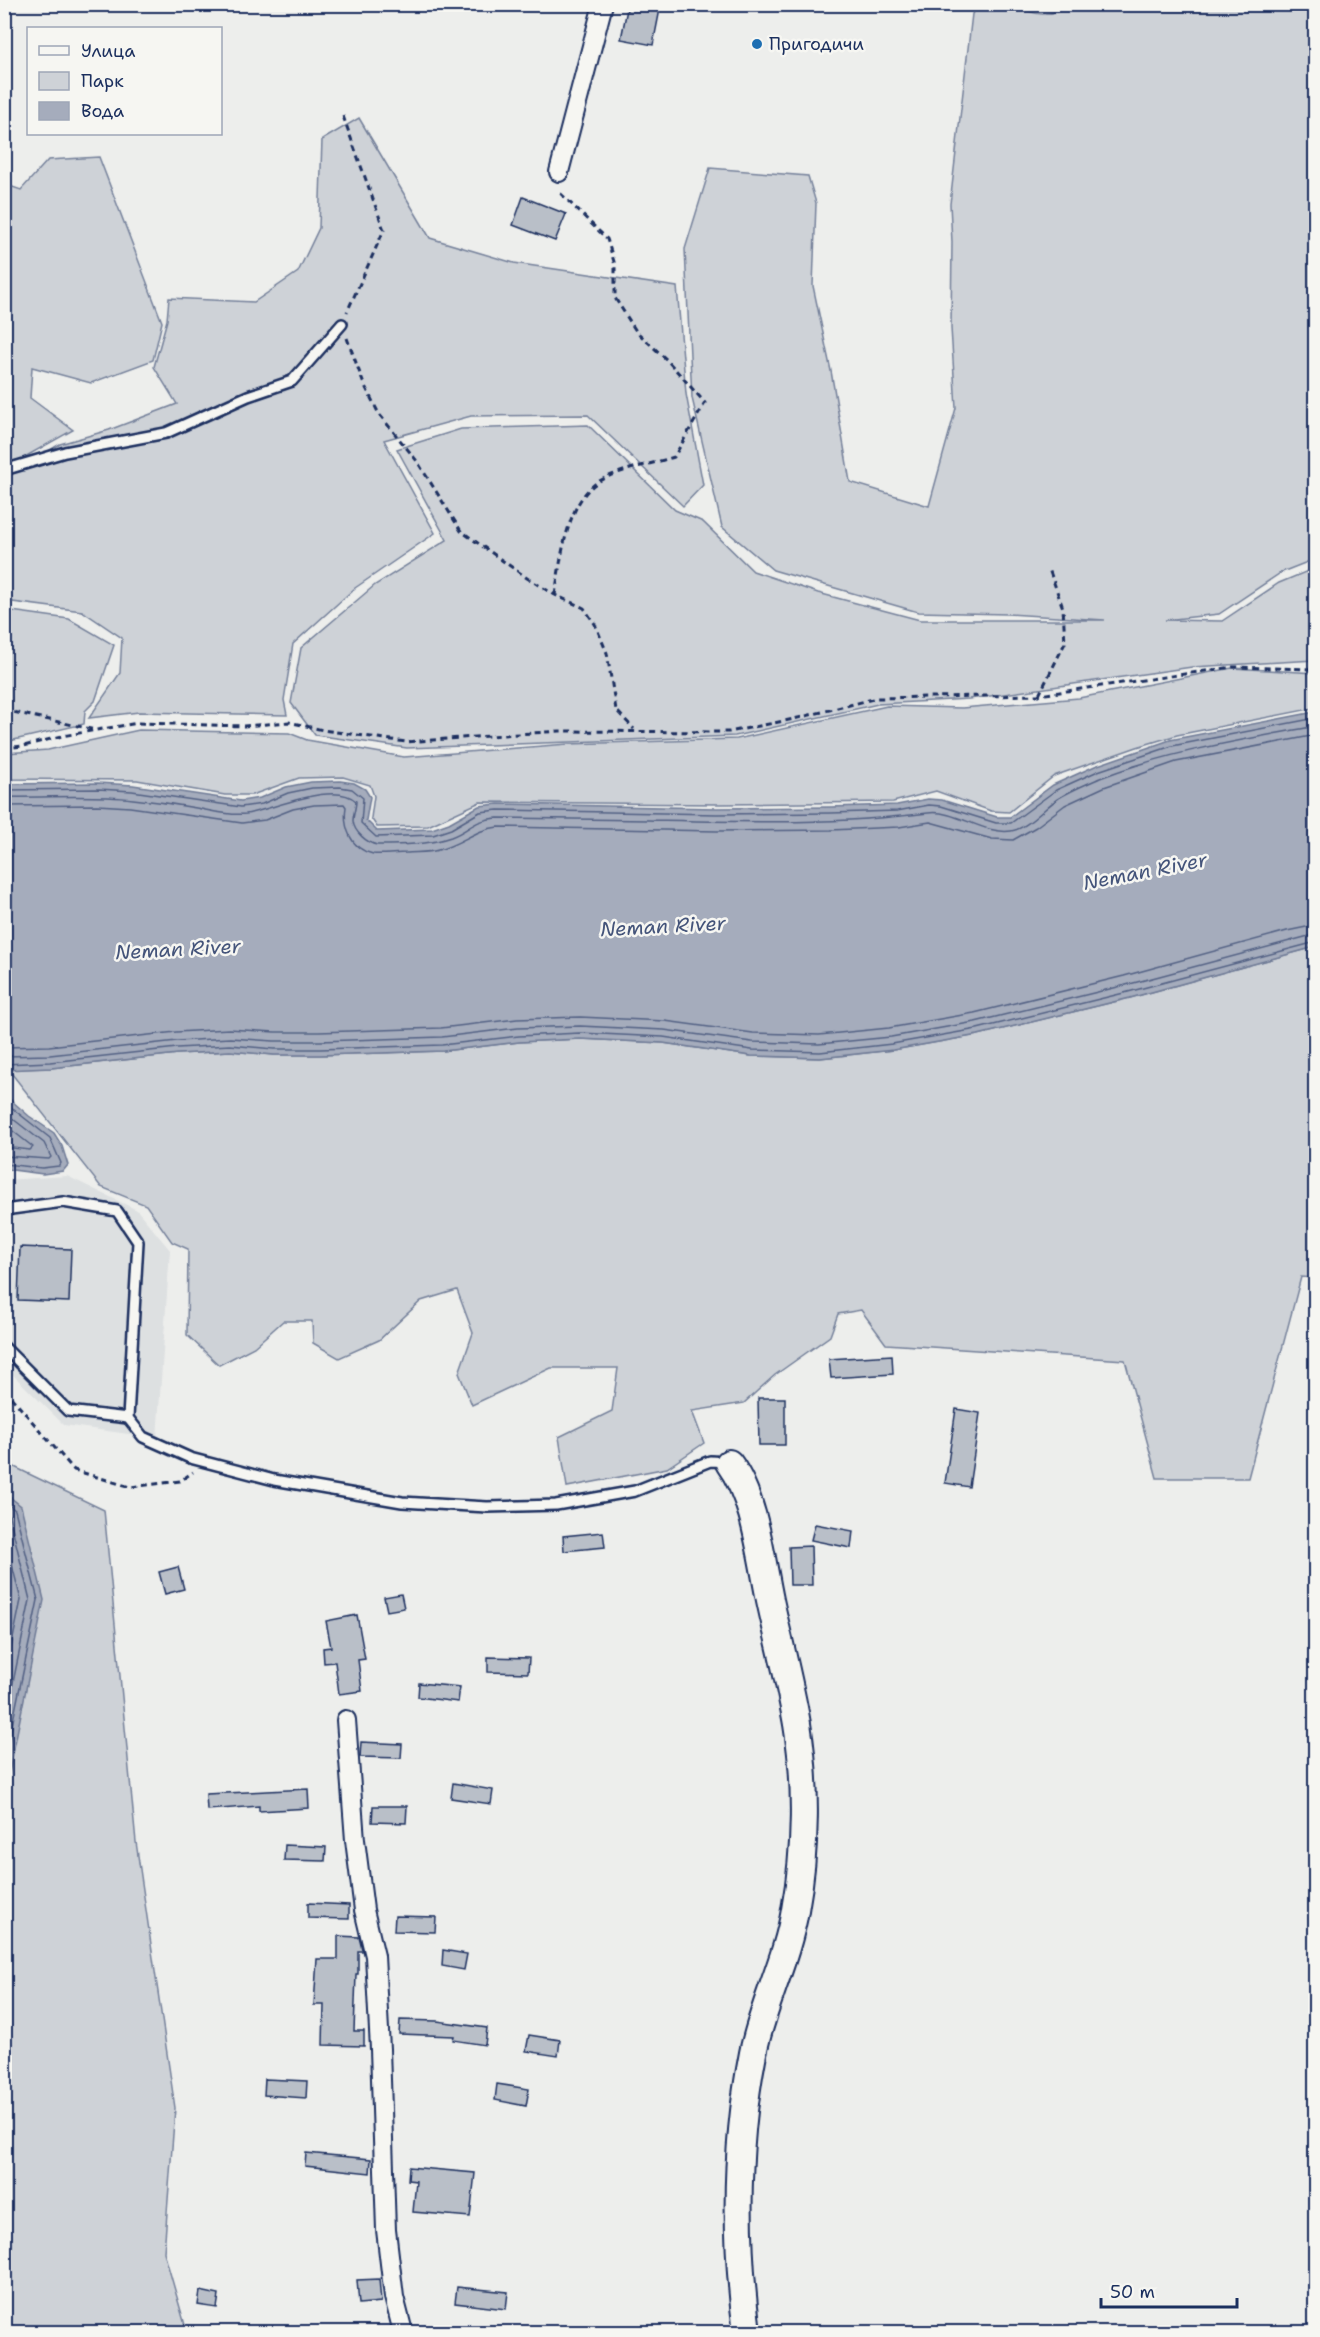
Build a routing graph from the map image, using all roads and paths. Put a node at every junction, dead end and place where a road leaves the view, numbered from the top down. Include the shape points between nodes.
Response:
1 (603, 4) edge
2 (343, 116) dead end
3 (558, 172) joint
4 (342, 324) junction
5 (4, 470) edge
6 (1048, 569) dead end
7 (555, 596) junction
8 (1316, 669) edge
9 (1039, 695) junction
10 (4, 710) edge
11 (635, 730) junction
12 (98, 731) junction
13 (4, 748) edge
14 (4, 1210) edge
15 (4, 1347) edge
16 (4, 1389) edge
17 (128, 1418) junction
18 (207, 1462) junction
19 (729, 1463) joint
20 (346, 1720) dead end
21 (403, 2332) edge
22 (747, 2332) edge

1 - 3 street
2 - 4 path via 384,230
3 - 7 path via 554,187 607,239 615,265 615,298 636,331 705,403 674,457 602,480 584,494 565,537
4 - 5 lane via 292,381 166,433 65,452
4 - 7 path via 379,414 417,460 461,531
6 - 9 path via 1063,608 1065,643
7 - 11 path via 584,608 595,624 607,653 616,710
8 - 9 path via 1233,667
9 - 11 path via 877,698 729,732
10 - 12 path
11 - 12 path via 406,742 289,722 244,726 138,723
12 - 13 path
14 - 17 lane via 63,1202 117,1211 138,1242
15 - 17 lane via 68,1411
16 - 18 path via 74,1470 130,1487 180,1481
17 - 18 lane via 143,1437
18 - 19 lane via 274,1480 402,1502 487,1507 556,1505 634,1491 710,1461
19 - 22 street via 740,1478 755,1529 797,1724 803,1771 795,1910 753,2052 740,2154 738,2217
20 - 21 street via 355,1840 364,1910 375,1956 386,2230 394,2297

